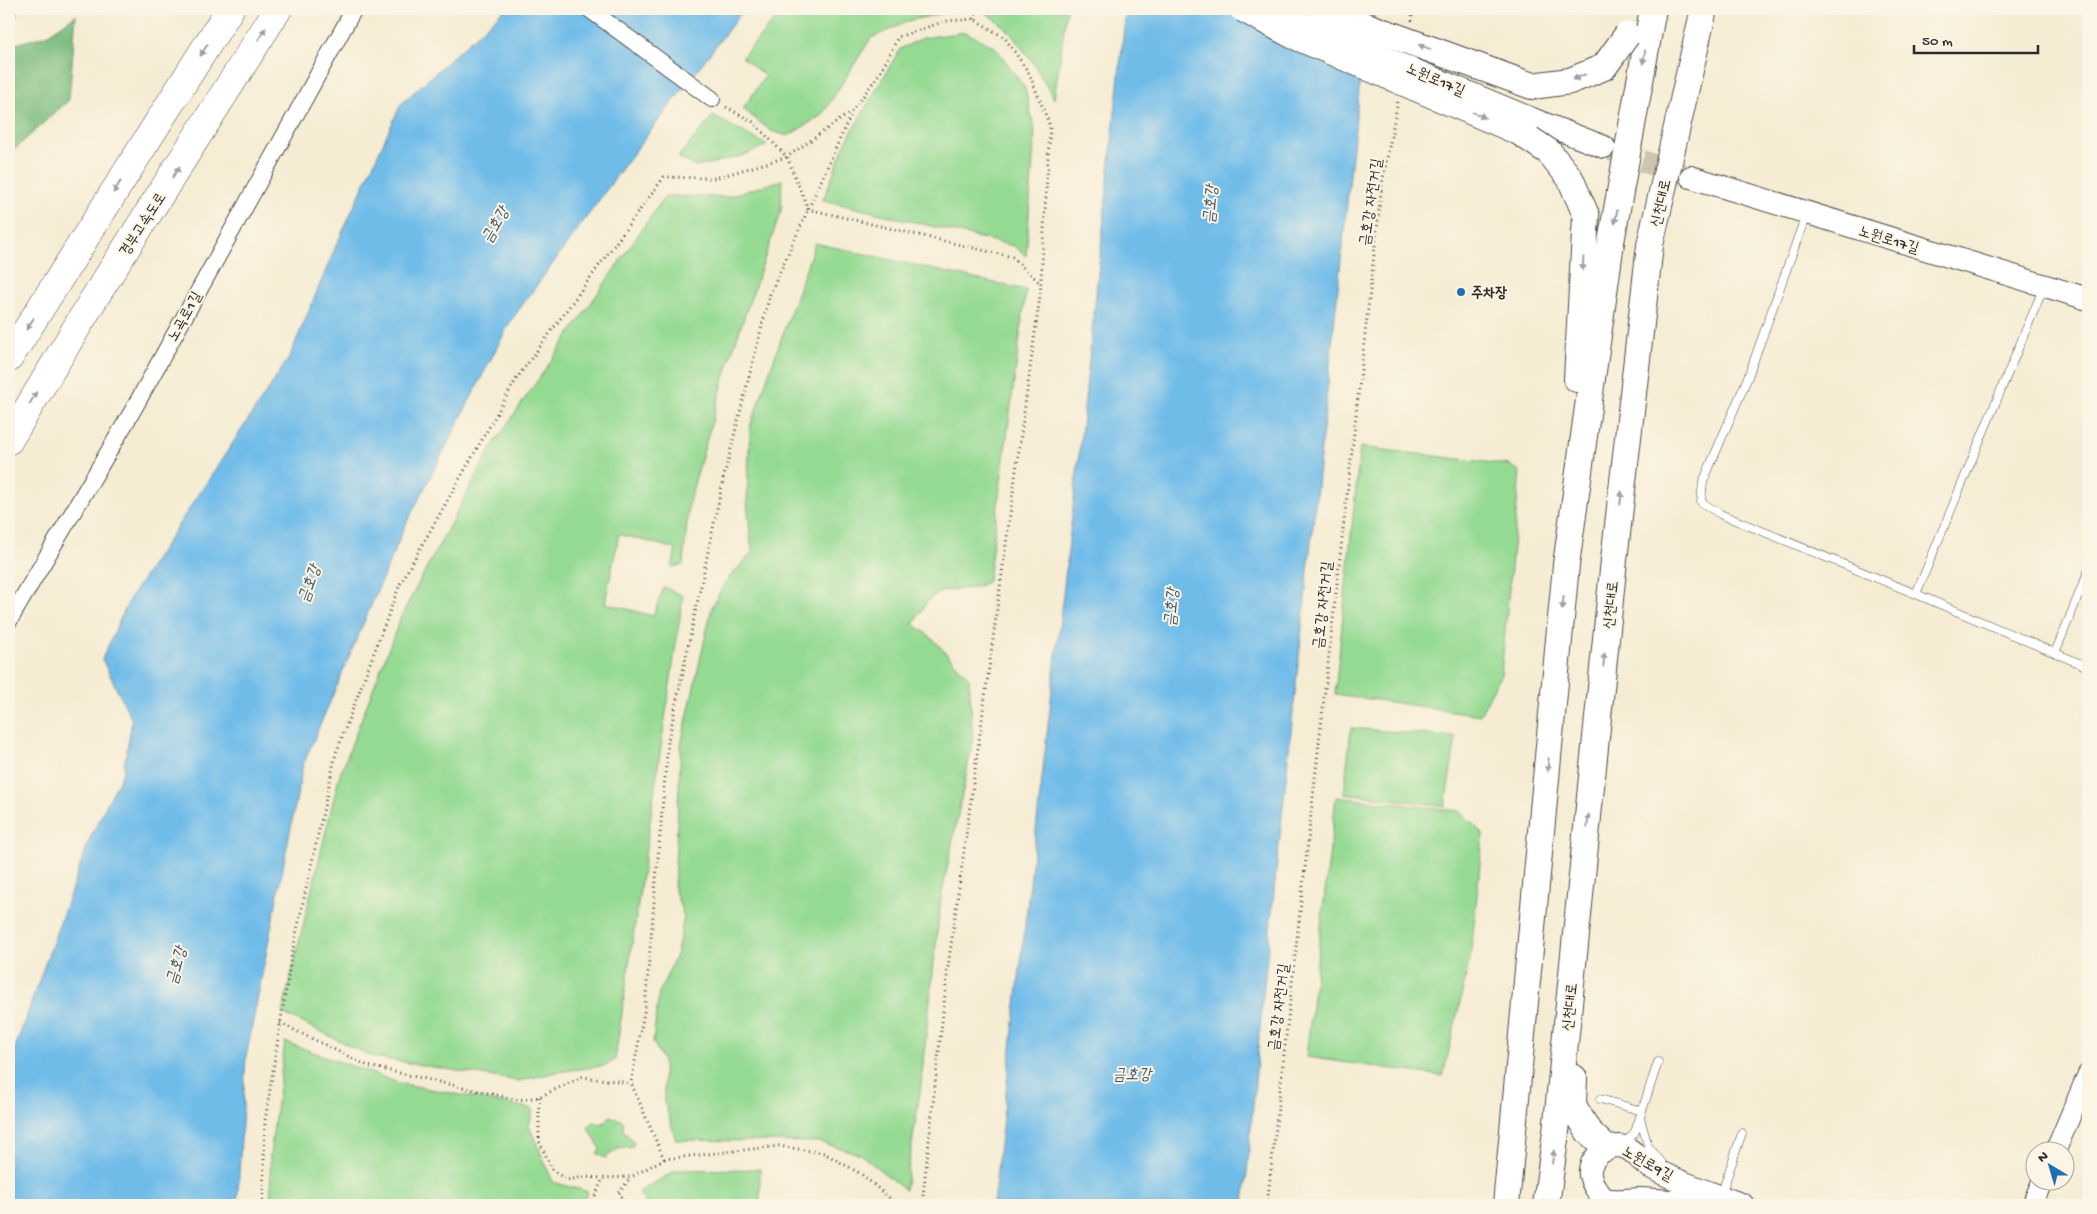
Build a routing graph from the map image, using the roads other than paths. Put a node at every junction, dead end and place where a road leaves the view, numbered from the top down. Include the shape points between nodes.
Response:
1 (14, 9) edge
2 (230, 9) edge
3 (278, 9) edge
4 (354, 9) edge
5 (589, 9) edge
6 (1243, 9) edge
7 (1267, 9) edge
8 (1320, 9) edge
9 (1637, 9) edge
10 (1653, 9) edge
11 (1704, 9) edge
12 (9, 20) edge
13 (712, 99) road end
14 (1604, 147) tunnel mouth
15 (1691, 177) tunnel mouth
16 (1806, 213) junction
17 (2044, 286) junction
18 (2088, 299) edge
19 (9, 358) edge
20 (9, 440) edge
21 (1566, 565) junction
22 (2088, 572) edge
23 (1916, 594) junction
24 (9, 620) edge
25 (2055, 653) junction
26 (2088, 667) edge
27 (1584, 854) junction
28 (1658, 1062) dead end
29 (2088, 1074) edge
30 (1600, 1099) dead end
31 (1641, 1115) junction
32 (1742, 1133) dead end
33 (2059, 1142) edge
34 (1613, 1147) junction
35 (2038, 1192) edge
36 (1704, 1197) edge
37 (1608, 1202) edge
38 (1506, 1205) edge
39 (1546, 1205) edge
40 (1743, 1205) edge
41 (2032, 1205) edge

1 - 12 lane
2 -> 19 highway
20 -> 3 highway, 경부고속도로 via 95,297
4 - 24 street, 노곡로1길 via 133,410
5 - 13 street
6 -> 21 highway, bridge via 1292,35 1519,132 1549,152 1570,178 1586,215
7 - 14 main road, 노원로17길, bridge
9 -> 8 highway, bridge via 1627,35 1604,67 1570,82 1532,86
10 -> 21 highway via 1611,242
27 -> 11 highway, 신천대로 via 1650,245
15 - 16 main road, 노원로17길
16 - 17 main road, 노원로17길
16 - 23 lane via 1748,377 1703,482 1701,502 1720,514
17 - 18 main road, 노원로17길
17 - 23 lane
21 -> 38 highway
22 - 25 lane
23 - 25 lane
25 - 26 lane
27 - 34 highway via 1573,1105 1588,1131
39 -> 27 highway, 신천대로
28 - 31 lane
29 - 33 street
30 - 31 lane
31 - 34 lane via 1628,1142
31 - 36 lane via 1648,1146 1658,1161
32 - 36 lane
34 - 36 main road, 노원로9길 via 1632,1151 1647,1165
34 - 37 main road, 노원로9길 via 1594,1159 1590,1173 1593,1184
35 - 41 street
36 - 37 main road, 노원로9길
36 - 40 main road, 노원로9길

